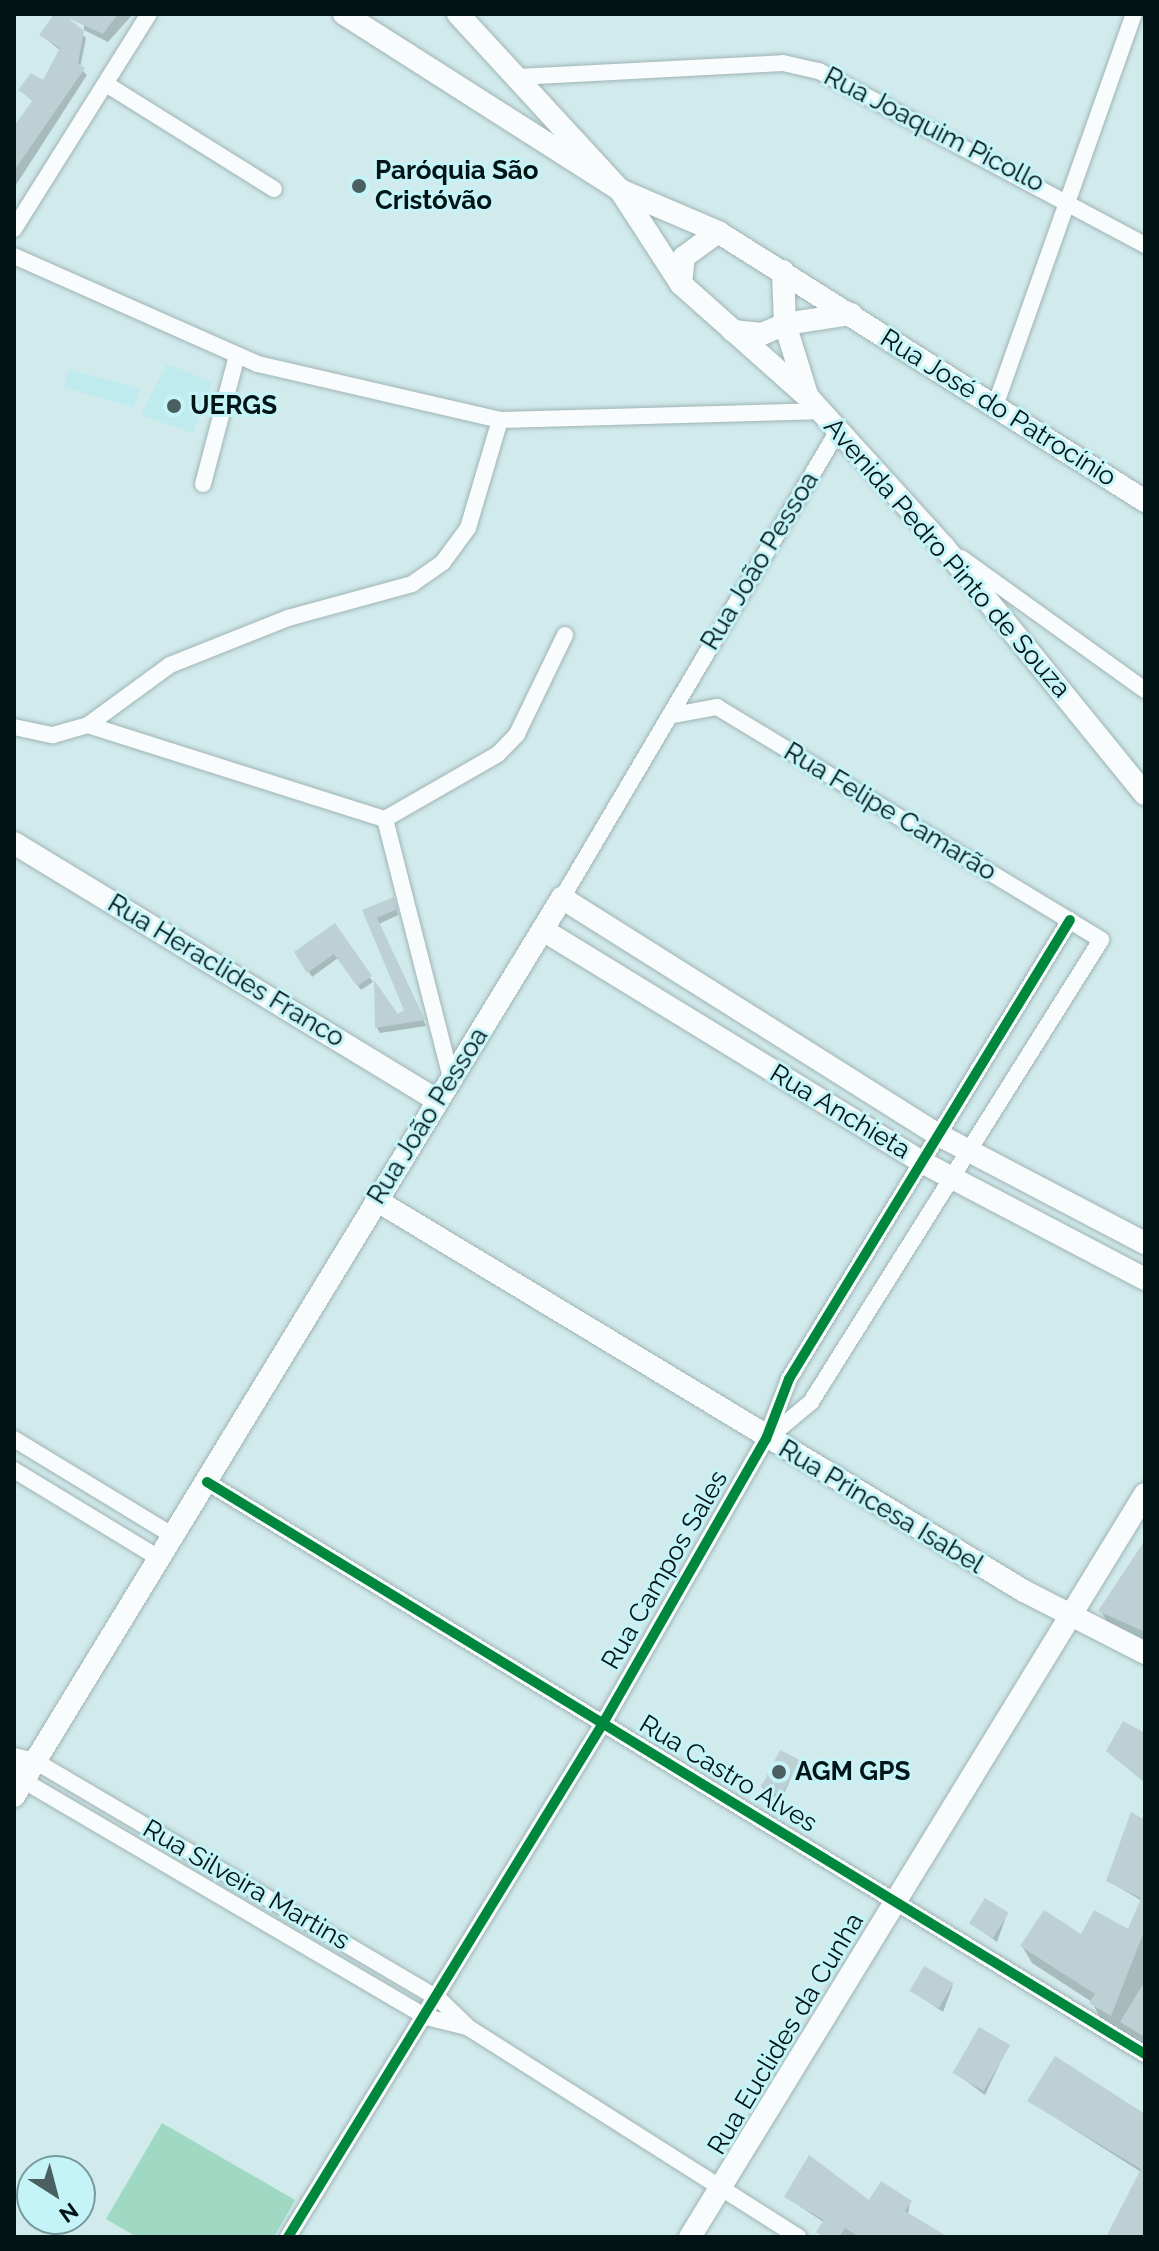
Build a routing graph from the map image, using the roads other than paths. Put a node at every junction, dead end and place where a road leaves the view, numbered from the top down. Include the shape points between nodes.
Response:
1 (149, 14) edge
2 (344, 14) edge
3 (458, 14) edge
4 (1134, 14) edge
5 (518, 77) junction
6 (106, 84) junction
7 (274, 189) dead end
8 (620, 190) junction
9 (1069, 198) junction
10 (14, 229) edge
11 (718, 232) junction
12 (1145, 245) edge
13 (14, 256) edge
14 (783, 271) junction
15 (681, 284) junction
16 (851, 314) junction
17 (785, 324) junction
18 (733, 331) junction
19 (237, 355) junction
20 (813, 404) junction
21 (994, 409) junction
22 (500, 420) junction
23 (836, 434) junction
24 (203, 484) dead end
25 (1145, 501) edge
26 (944, 547) junction
27 (565, 635) dead end
28 (1145, 690) edge
29 (674, 715) junction
30 (88, 725) junction
31 (14, 727) edge
32 (1145, 794) edge
33 (385, 819) junction
34 (14, 843) edge
35 (562, 898) junction
36 (1070, 920) junction
37 (543, 930) junction
38 (1101, 940) joint
39 (754, 1018) junction
40 (736, 1049) junction
41 (451, 1077) junction
42 (437, 1100) junction
43 (939, 1135) junction
44 (967, 1148) junction
45 (922, 1162) junction
46 (949, 1177) junction
47 (376, 1200) junction
48 (1145, 1243) edge
49 (1145, 1279) edge
50 (846, 1292) junction
51 (871, 1306) junction
52 (14, 1439) edge
53 (766, 1439) junction
54 (14, 1470) edge
55 (207, 1482) junction
56 (1145, 1494) edge
57 (172, 1535) junction
58 (159, 1558) junction
59 (1066, 1614) junction
60 (1145, 1653) edge
61 (602, 1725) junction
62 (20, 1772) edge
63 (894, 1897) junction
64 (277, 1903) junction
65 (267, 1923) junction
66 (438, 1998) junction
67 (426, 2017) junction
68 (469, 2028) junction
69 (1145, 2054) edge
70 (719, 2190) junction
71 (288, 2237) edge
72 (690, 2237) edge
73 (798, 2237) edge

1 - 6 street
2 - 8 main road
3 - 5 main road
4 - 9 street
5 - 8 main road
5 - 9 street, Rua Joaquim Picollo via 783,63 819,71
6 - 7 street
6 - 10 street
8 - 11 main road
8 - 15 main road
9 - 12 street, Rua Joaquim Picollo
9 - 21 street
11 - 14 main road
11 - 15 main road via 684,257
13 - 19 street
14 - 16 main road, Rua José do Patrocínio
14 - 17 main road
15 - 18 main road
16 - 17 main road, Rua José do Patrocínio
16 - 21 main road, Rua José do Patrocínio
17 - 18 main road via 762,334
17 - 20 main road, Avenida Pedro Pinto de Souza
18 - 20 main road, Avenida Pedro Pinto de Souza
19 - 22 street
19 - 24 street
20 - 22 street
20 - 23 main road, Avenida Pedro Pinto de Souza
21 - 25 main road, Rua José do Patrocínio
22 - 30 street via 468,528 443,562 412,584 288,618 170,665
23 - 26 main road, Avenida Pedro Pinto de Souza
23 - 29 street, Rua João Pessoa via 680,692
26 - 28 street
26 - 32 main road, Avenida Pedro Pinto de Souza
27 - 33 street via 517,734 498,754
29 - 35 street, Rua João Pessoa
29 - 36 street, Rua Felipe Camarão via 717,707
30 - 31 street via 53,735
30 - 33 street
33 - 41 street
34 - 42 main road, Rua Heraclides Franco
35 - 37 main road, Rua João Pessoa
35 - 39 main road, Rua Anchieta
36 - 38 street, Rua Felipe Camarão
36 - 43 street, Rua Campos Sales
37 - 40 main road, Rua Anchieta
37 - 41 main road, Rua João Pessoa
38 - 44 street, Rua Campos Sales
39 - 40 main road
39 - 43 main road, Rua Anchieta
40 - 45 main road, Rua Anchieta
41 - 42 main road, Rua João Pessoa
42 - 47 main road, Rua João Pessoa
43 - 44 main road, Rua Anchieta
43 - 45 street, Rua Campos Sales
44 - 46 street, Rua Campos Sales
44 - 48 main road, Rua Anchieta
45 - 46 main road, Rua Anchieta
45 - 50 street, Rua Campos Sales
46 - 49 main road, Rua Anchieta
46 - 51 street, Rua Campos Sales
47 - 53 main road, Rua Princesa Isabel
47 - 55 main road, Rua João Pessoa
50 - 51 street
50 - 53 street, Rua Campos Sales via 789,1379
51 - 53 street, Rua Campos Sales via 811,1402
52 - 57 street
53 - 59 main road, Rua Princesa Isabel
53 - 61 street, Rua Campos Sales
54 - 58 street
55 - 57 main road, Rua João Pessoa
55 - 61 street, Rua Castro Alves
56 - 59 main road, Rua Euclides da Cunha
57 - 58 main road, Rua João Pessoa
58 - 62 main road, Rua João Pessoa
59 - 60 main road, Rua Princesa Isabel
59 - 63 main road, Rua Euclides da Cunha
61 - 63 street, Rua Castro Alves
61 - 66 street, Rua Campos Sales
62 - 64 street, Rua Silveira Martins
62 - 65 street, Rua Silveira Martins
63 - 69 street, Rua Castro Alves
63 - 70 main road, Rua Euclides da Cunha
64 - 65 street
64 - 66 street, Rua Silveira Martins
65 - 67 street, Rua Silveira Martins
66 - 67 street, Rua Campos Sales
66 - 68 street, Rua Silveira Martins
67 - 68 street, Rua Silveira Martins
67 - 71 street, Rua Campos Sales
68 - 70 street, Rua Silveira Martins
70 - 72 main road, Rua Euclides da Cunha
70 - 73 street, Rua Silveira Martins

